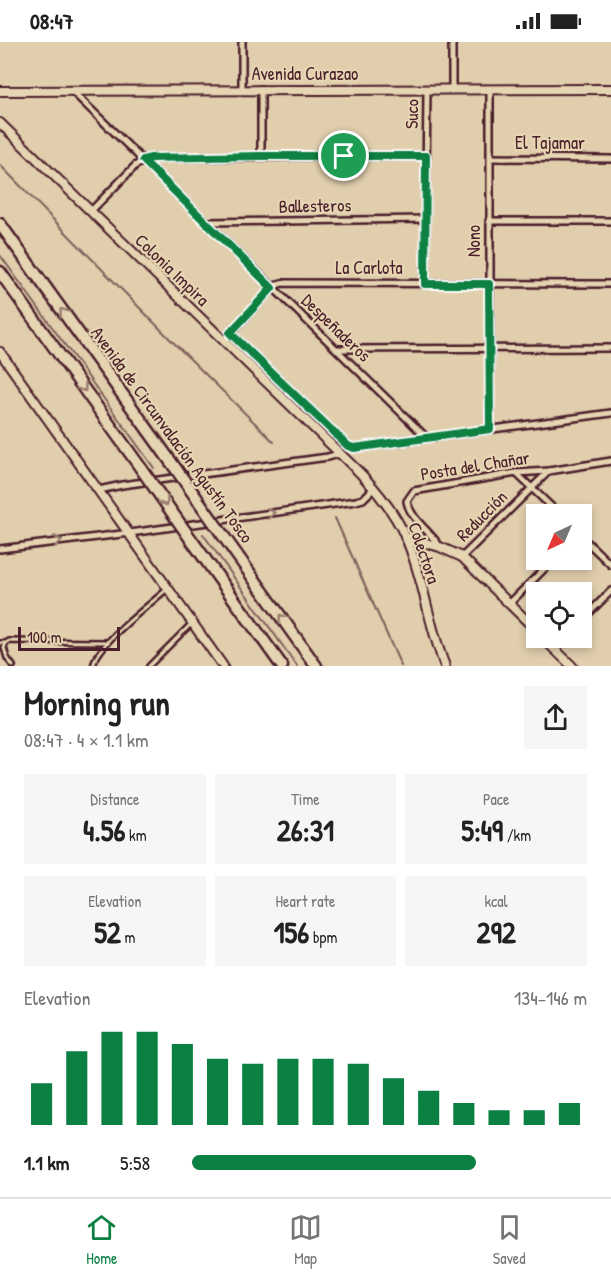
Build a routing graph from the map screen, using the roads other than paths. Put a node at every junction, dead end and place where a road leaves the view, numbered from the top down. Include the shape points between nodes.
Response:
1 (242, 42) edge
2 (452, 42) edge
3 (242, 89) junction
4 (261, 89) junction
5 (427, 89) junction
6 (452, 89) junction
7 (490, 89) junction
8 (611, 89) edge
9 (71, 90) junction
10 (0, 91) edge
11 (0, 123) edge
12 (261, 156) junction
13 (426, 156) junction
14 (490, 158) junction
15 (611, 159) edge
16 (143, 160) junction
17 (91, 211) junction
18 (426, 219) junction
19 (489, 221) junction
20 (611, 221) edge
21 (205, 222) junction
22 (0, 224) edge
23 (0, 272) edge
24 (425, 284) junction
25 (489, 284) junction
26 (611, 284) edge
27 (272, 288) junction
28 (230, 333) junction
29 (224, 341) junction
30 (489, 348) junction
31 (611, 348) edge
32 (337, 350) junction
33 (0, 352) edge
34 (611, 413) edge
35 (490, 429) junction
36 (426, 437) junction
37 (323, 439) joint
38 (339, 454) junction
39 (611, 461) edge
40 (549, 471) junction
41 (516, 473) junction
42 (374, 488) junction
43 (531, 488) junction
44 (99, 490) junction
45 (548, 504) edge
46 (130, 533) junction
47 (405, 537) junction
48 (592, 546) edge
49 (440, 547) junction
50 (0, 549) edge
51 (462, 557) junction
52 (611, 564) edge
53 (543, 570) edge
54 (168, 588) junction
55 (611, 591) edge
56 (509, 604) junction
57 (592, 610) edge
58 (526, 620) edge
59 (192, 623) junction
60 (108, 642) junction
61 (6, 643) junction
62 (0, 644) edge
63 (554, 648) edge
64 (13, 666) edge
65 (93, 666) edge
66 (149, 666) edge
67 (223, 666) edge
68 (282, 666) edge
69 (316, 666) edge
70 (445, 666) edge
71 (572, 666) edge

1 - 3 street
2 - 6 street
3 - 4 street, Avenida Curazao
3 - 9 street, Avenida Curazao
4 - 5 street, Avenida Curazao
4 - 12 street
5 - 6 street, Avenida Curazao
5 - 13 street, Suco
6 - 7 street, Avenida Curazao
7 - 8 street, Avenida Curazao
7 - 14 street, Nono
9 - 10 street, Avenida Curazao
9 - 16 street, Despeñaderos
11 - 17 street, Colonia Impira
12 - 13 street
12 - 16 street
13 - 18 street, Suco
14 - 15 street, El Tajamar
14 - 19 street, Nono
16 - 17 street
16 - 21 street, Despeñaderos
17 - 29 street, Colonia Impira
18 - 21 street, Ballesteros
18 - 24 street, Suco
19 - 20 street
19 - 25 street, Nono
21 - 27 street, Despeñaderos
69 -> 22 highway, Avenida de Circunvalación Agustín Tosco, bridge
23 -> 68 highway, bridge
24 - 25 street, La Carlota
24 - 27 street, La Carlota via 281,283
25 - 26 street, La Carlota
25 - 30 street, Nono
27 - 28 street
27 - 32 street, Despeñaderos
28 - 29 street
28 - 36 street via 348,446
29 - 37 street, Colonia Impira
30 - 31 street
30 - 32 street
30 - 35 street, Nono
32 - 36 street, Despeñaderos
33 - 44 street
34 - 35 street
35 - 36 street
37 - 38 street, Colectora
38 - 42 street, Colectora
38 - 44 street
39 - 40 street, Posta del Chañar
40 - 41 street, Posta del Chañar
40 - 43 street, Reducción
41 - 43 street
41 - 49 street, Posta del Chañar via 414,490 407,501 410,512
46 -> 42 street via 356,501
42 - 47 street, Colectora
43 - 45 street
43 - 51 street, Reducción
44 - 46 street
50 -> 46 street
46 - 54 street
47 - 49 street
47 - 70 street, Colectora
48 - 52 street
49 - 51 street
51 - 56 street
53 - 56 street
54 - 59 street
54 - 60 lane
55 - 57 street
56 - 58 street
59 - 66 lane
59 - 67 street
60 - 61 lane
60 - 65 lane
61 - 62 lane
61 - 64 lane via 7,658
63 - 71 street

